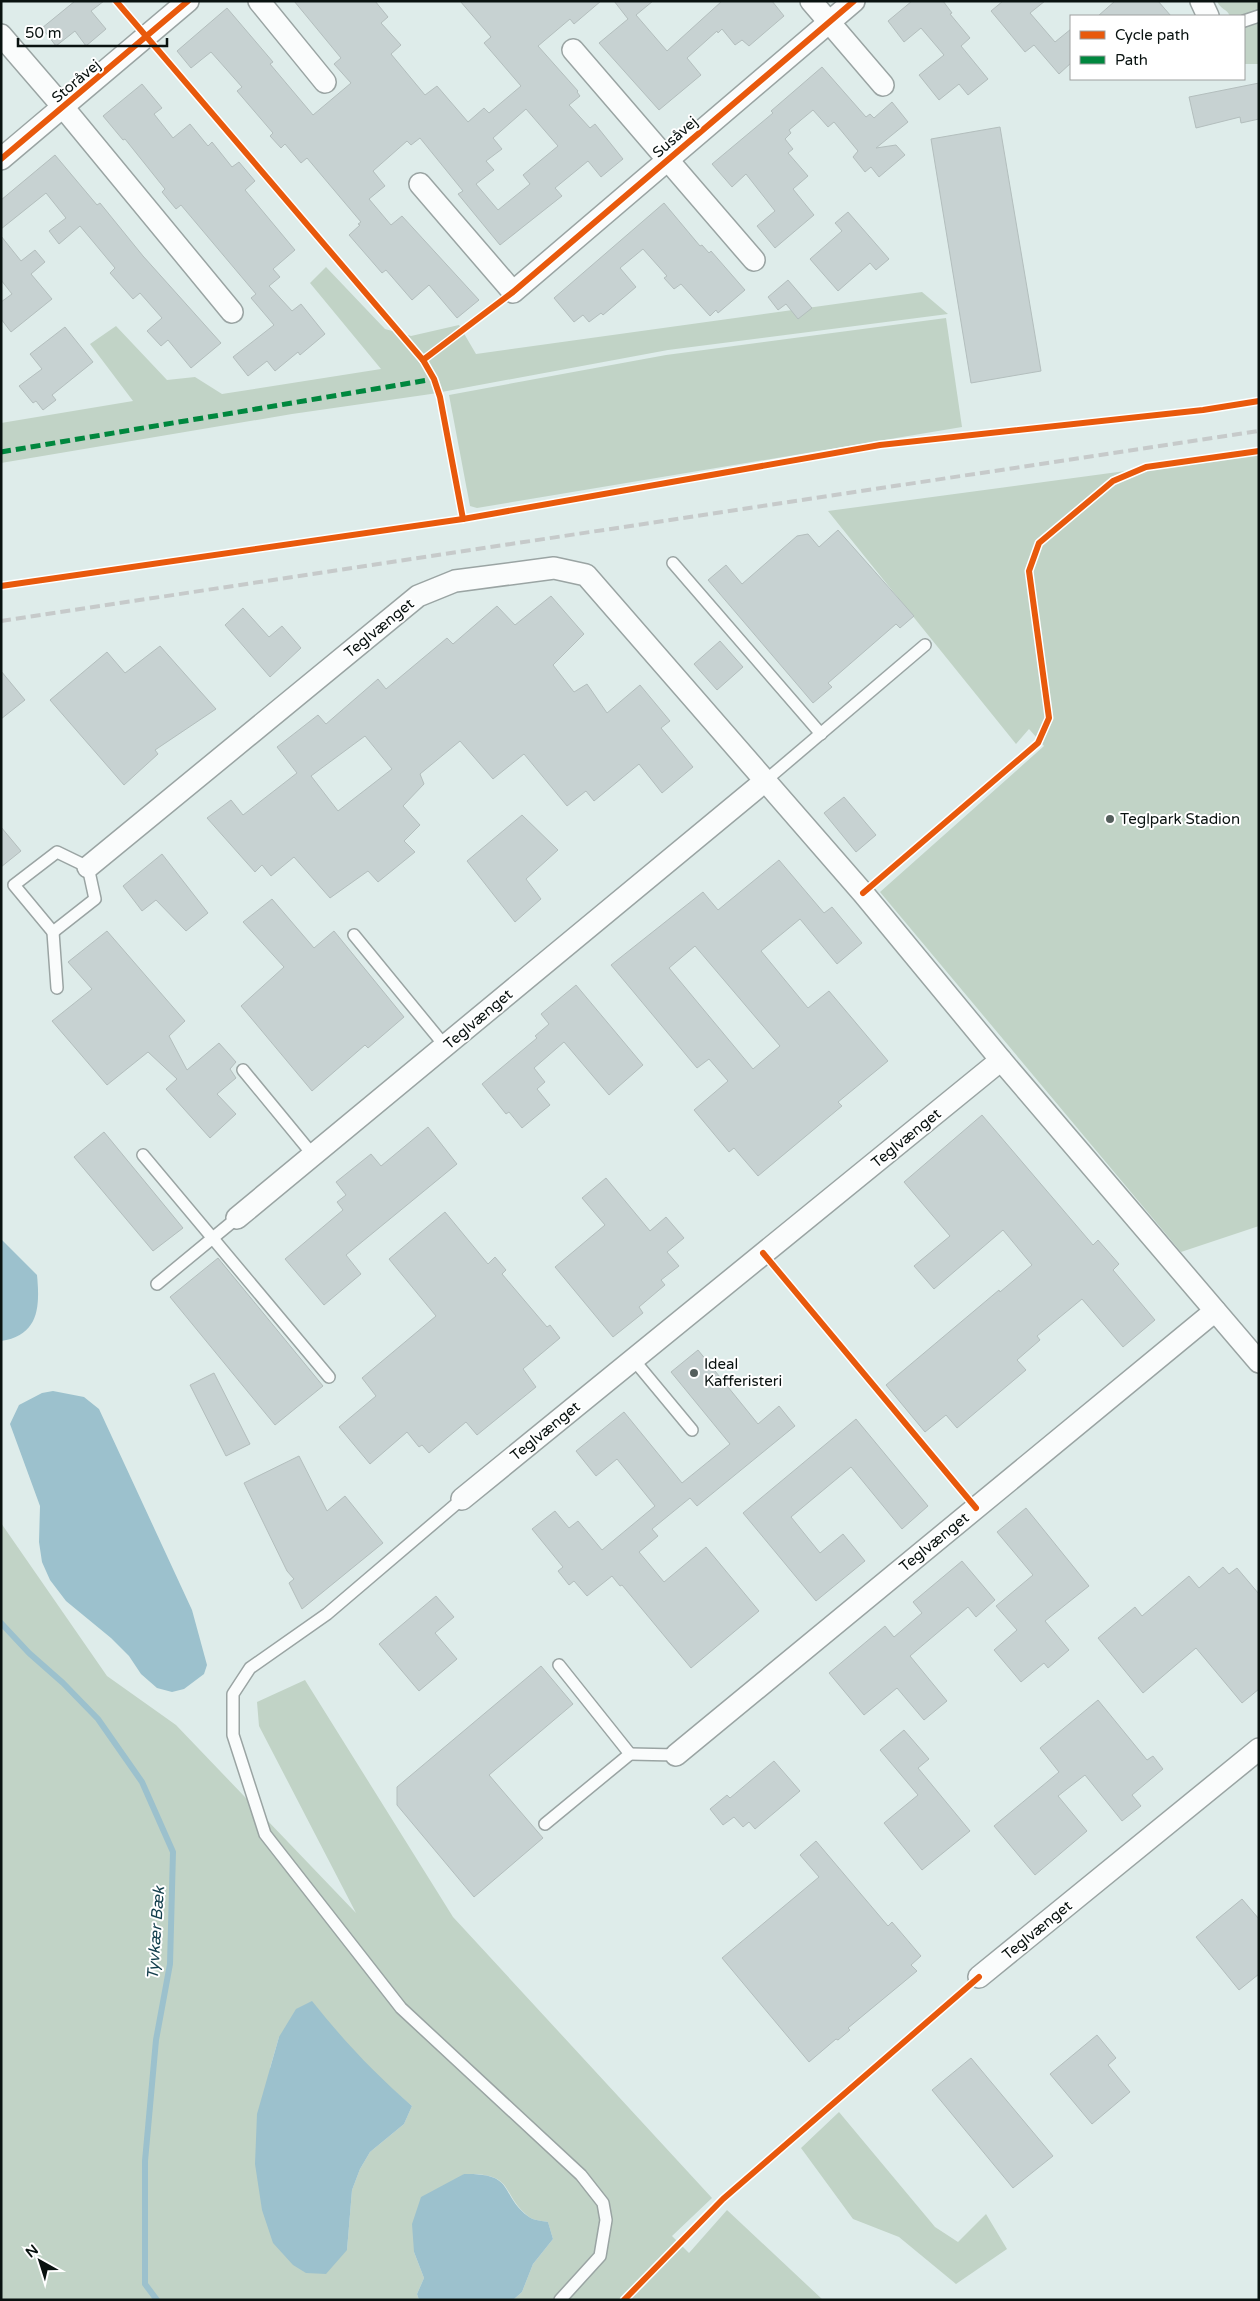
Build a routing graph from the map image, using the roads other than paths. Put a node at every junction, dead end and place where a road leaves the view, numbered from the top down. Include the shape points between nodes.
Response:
1 (188, 1) edge
2 (259, 1) edge
3 (811, 1) edge
4 (854, 1) edge
5 (1202, 1) edge
6 (1208, 15) edge
7 (1259, 16) edge
8 (1245, 21) edge
9 (829, 22) junction
10 (1, 36) edge
11 (572, 50) dead end
12 (325, 82) dead end
13 (884, 86) dead end
14 (63, 107) junction
15 (1, 159) edge
16 (667, 161) junction
17 (420, 184) dead end
18 (754, 260) dead end
19 (232, 312) dead end
20 (674, 562) dead end
21 (925, 645) dead end
22 (821, 734) junction
23 (765, 782) junction
24 (88, 867) junction
25 (53, 932) junction
26 (354, 935) dead end
27 (57, 988) dead end
28 (445, 1046) junction
29 (1001, 1060) junction
30 (243, 1070) dead end
31 (143, 1155) dead end
32 (313, 1155) junction
33 (237, 1218) joint
34 (212, 1238) junction
35 (157, 1284) dead end
36 (1215, 1311) junction
37 (633, 1359) junction
38 (1259, 1362) edge
39 (329, 1377) dead end
40 (692, 1430) dead end
41 (462, 1499) joint
42 (559, 1664) dead end
43 (1259, 1749) edge
44 (630, 1754) junction
45 (676, 1755) joint
46 (545, 1824) dead end
47 (979, 1977) dead end
48 (560, 2300) edge

1 - 14 street, Storåvej
2 - 12 street
3 - 9 street
4 - 9 street, Susåvej
5 - 6 street
7 - 8 lane
9 - 13 street
9 - 16 street, Susåvej
10 - 14 street, Storåvej
11 - 16 street, Susåvej
14 - 15 street, Storåvej
14 - 19 street, Storåvej
16 - 17 street, Susåvej via 513,292
16 - 18 street, Susåvej
20 - 22 lane
21 - 22 lane
22 - 23 lane
23 - 24 street, Teglvænget via 586,575 554,568 455,581 418,596
23 - 28 street, Teglvænget
23 - 29 street, Teglvænget via 863,893
24 - 25 lane via 95,899
24 - 25 lane via 57,852 14,885
25 - 27 lane
26 - 28 lane
28 - 32 street, Teglvænget
29 - 36 street, Teglvænget
29 - 37 street, Teglvænget
30 - 32 lane
31 - 34 lane
32 - 33 street, Teglvænget
33 - 34 lane
34 - 35 lane
34 - 39 lane
36 - 38 street, Teglvænget
36 - 45 street, Teglvænget
37 - 40 lane
37 - 41 street, Teglvænget
41 - 48 lane via 327,1614 250,1668 233,1694 233,1736 265,1834 395,2001 581,2175 603,2202 606,2220 600,2256
42 - 44 lane
43 - 47 street, Teglvænget
44 - 45 lane
44 - 46 lane

